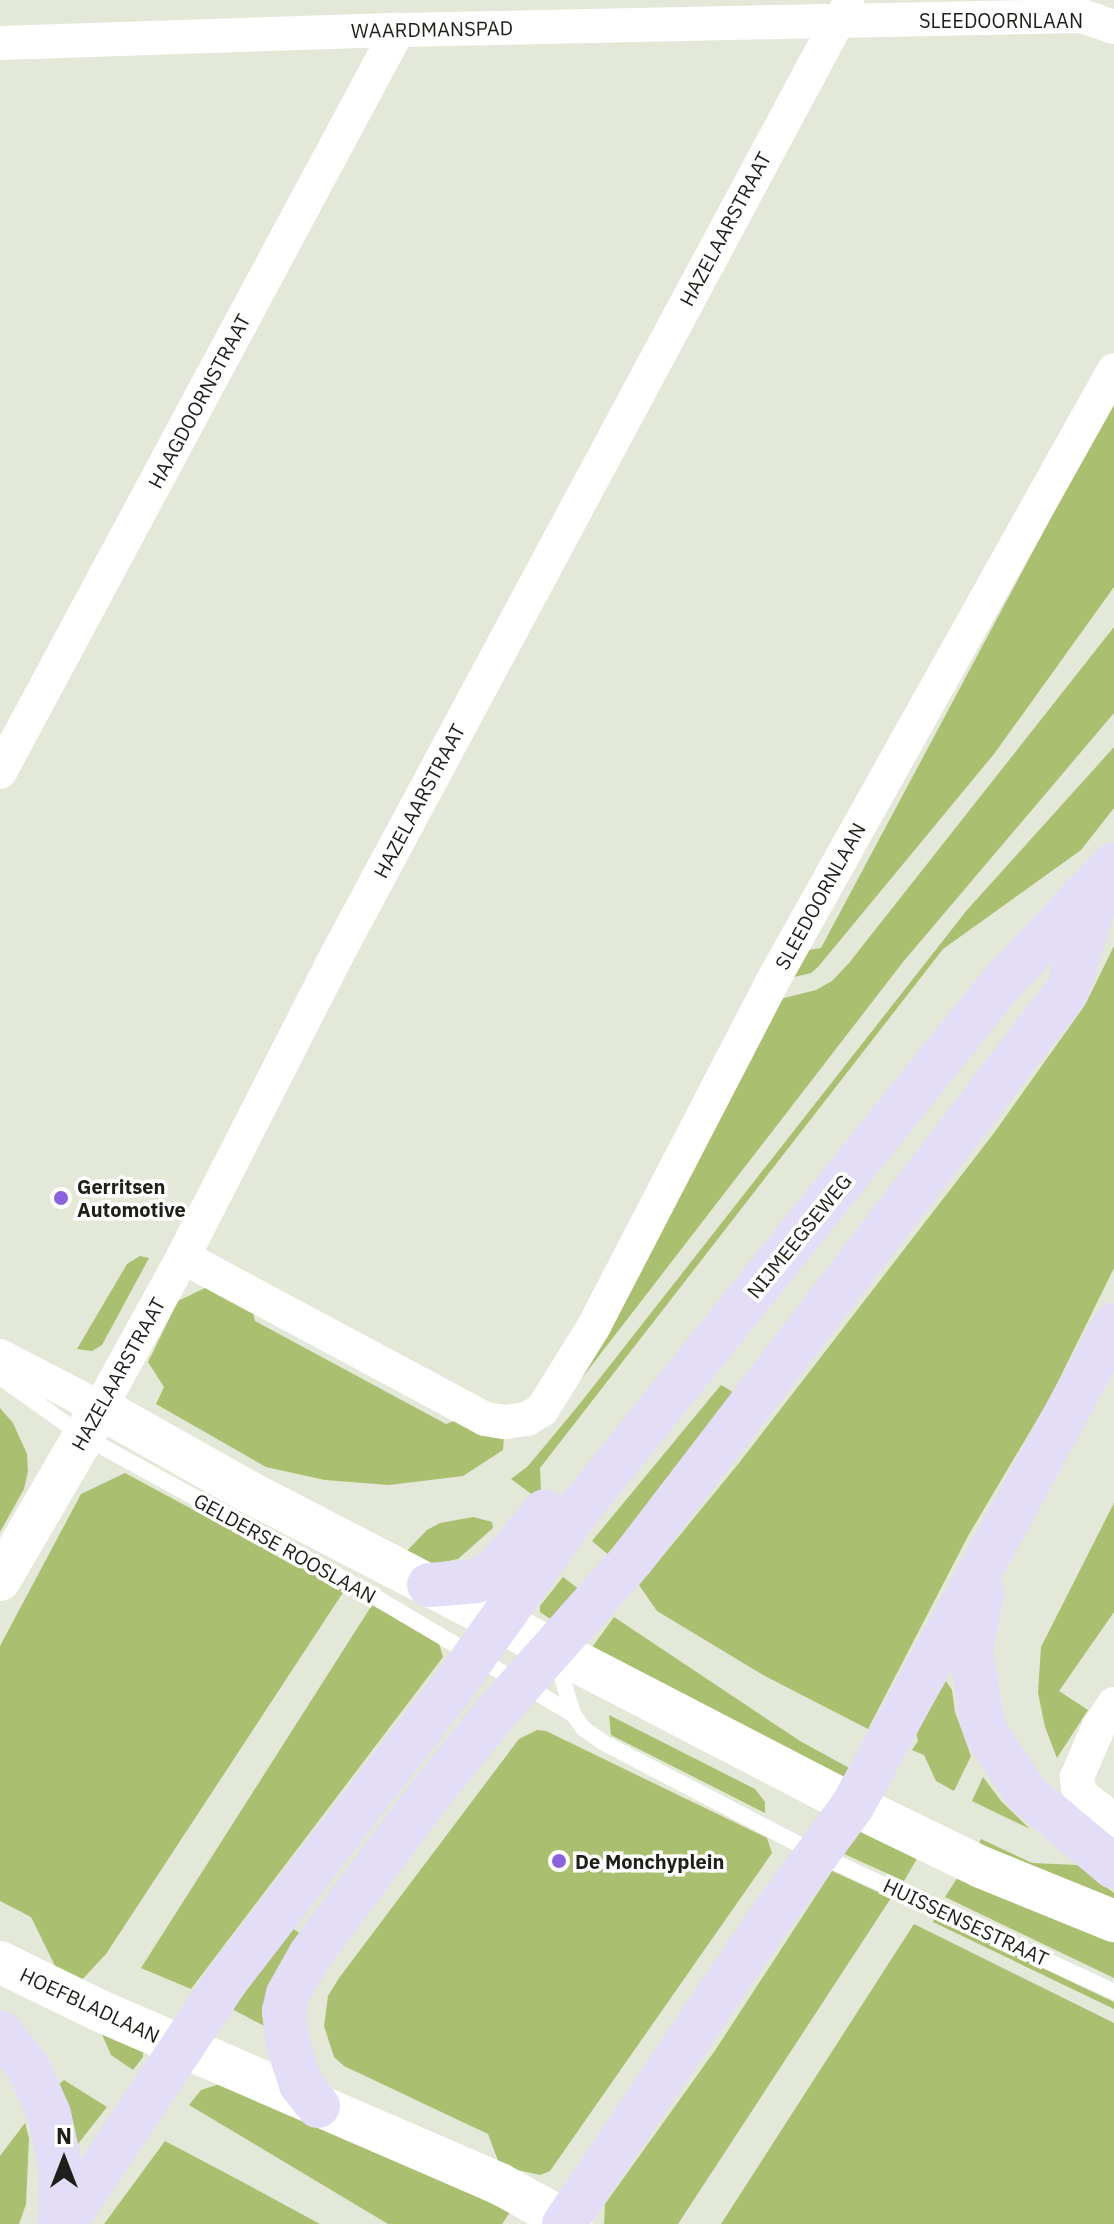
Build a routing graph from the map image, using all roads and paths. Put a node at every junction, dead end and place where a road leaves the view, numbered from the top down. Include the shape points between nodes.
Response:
1 (845, 10) edge
2 (1114, 27) edge
3 (398, 30) junction
4 (0, 43) edge
5 (1114, 370) edge
6 (0, 772) edge
7 (1109, 870) edge
8 (836, 1189) junction
9 (183, 1257) junction
10 (1114, 1325) edge
11 (1, 1364) edge
12 (92, 1422) junction
13 (989, 1558) junction
14 (0, 1580) edge
15 (429, 1585) junction
16 (487, 1638) junction
17 (554, 1649) junction
18 (523, 1682) junction
19 (1114, 1704) edge
20 (573, 1714) junction
21 (853, 1805) junction
22 (1114, 1820) edge
23 (817, 1854) junction
24 (1114, 1867) edge
25 (1114, 1921) edge
26 (0, 1962) edge
27 (1114, 1992) edge
28 (0, 2032) edge
29 (180, 2046) junction
30 (318, 2106) junction
31 (567, 2223) edge
32 (62, 2224) edge

1 - 2 street, SLEEDOORNLAAN via 1082,16
1 - 3 street, WAARDMANSPAD
1 - 9 street, HAZELAARSTRAAT via 331,966
3 - 4 street, WAARDMANSPAD
3 - 6 street, HAAGDOORNSTRAAT
5 - 9 street, SLEEDOORNLAAN via 771,984 594,1326 542,1410 527,1419 485,1419
7 - 8 main road, NIJMEEGSEWEG via 1000,985
7 - 17 main road via 1067,991 632,1559
8 - 15 main road via 798,1203 497,1569 477,1581
8 - 16 main road, NIJMEEGSEWEG via 580,1508
9 - 12 street, HAZELAARSTRAAT
10 - 13 main road
11 - 12 street, GELDERSE ROOSLAAN
12 - 14 street, HAZELAARSTRAAT
12 - 15 street, GELDERSE ROOSLAAN via 249,1492
12 - 16 lane, GELDERSE ROOSLAAN
13 - 21 main road
13 - 24 main road via 971,1649 988,1736 1026,1793
15 - 16 street, GELDERSE ROOSLAAN
16 - 17 street
16 - 18 lane, GELDERSE ROOSLAAN
16 - 29 main road
17 - 18 main road
17 - 20 lane
17 - 21 street
18 - 20 lane, GELDERSE ROOSLAAN
18 - 30 main road via 430,1794 310,1955 288,1994 288,2045 301,2084
19 - 22 street via 1080,1765 1078,1788 1094,1808
20 - 23 lane via 604,1743
21 - 23 main road
21 - 25 street via 981,1867
23 - 27 lane, HUISSENSESTRAAT
23 - 31 main road
26 - 29 street, HOEFBLADLAAN
28 - 32 main road via 28,2067 49,2114 61,2169
29 - 30 street
29 - 32 main road
30 - 31 street via 500,2184

